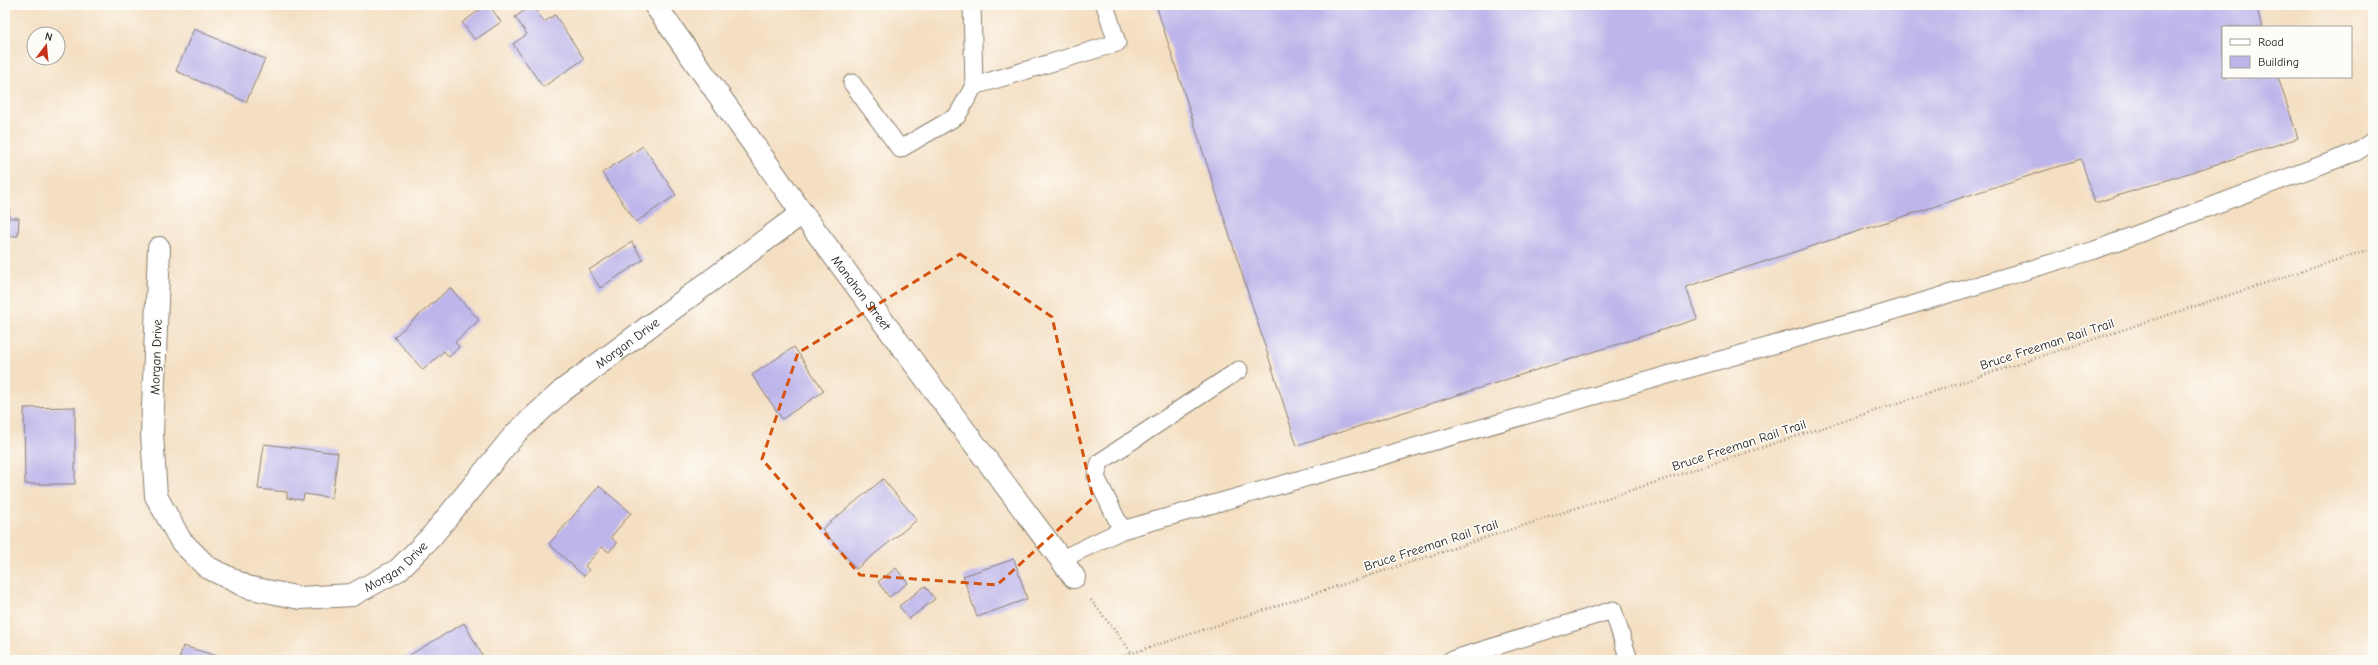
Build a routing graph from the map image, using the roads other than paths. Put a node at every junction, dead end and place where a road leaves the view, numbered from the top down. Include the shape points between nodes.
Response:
1 (655, 5) edge
2 (972, 5) edge
3 (1105, 5) edge
4 (852, 83) dead end
5 (974, 86) junction
6 (2373, 141) edge
7 (802, 213) junction
8 (159, 248) dead end
9 (1239, 370) dead end
10 (1122, 530) junction
11 (1060, 560) junction
12 (1074, 577) road end
13 (1476, 656) edge
14 (1451, 660) edge
15 (1629, 660) edge

1 - 7 street, Manahan Street
2 - 5 lane
3 - 5 lane via 1117,43
4 - 5 lane via 900,149 957,116
6 - 10 lane via 2356,152 2095,250 1875,316
7 - 8 street, Morgan Drive via 562,390 516,433 431,537 398,570 352,595 300,598 247,587 207,567 181,542 156,496 152,434
7 - 11 street, Manahan Street
9 - 10 lane via 1100,462 1096,478
10 - 11 lane
11 - 12 street, Manahan Street
13 - 14 lane
13 - 15 lane via 1613,610

